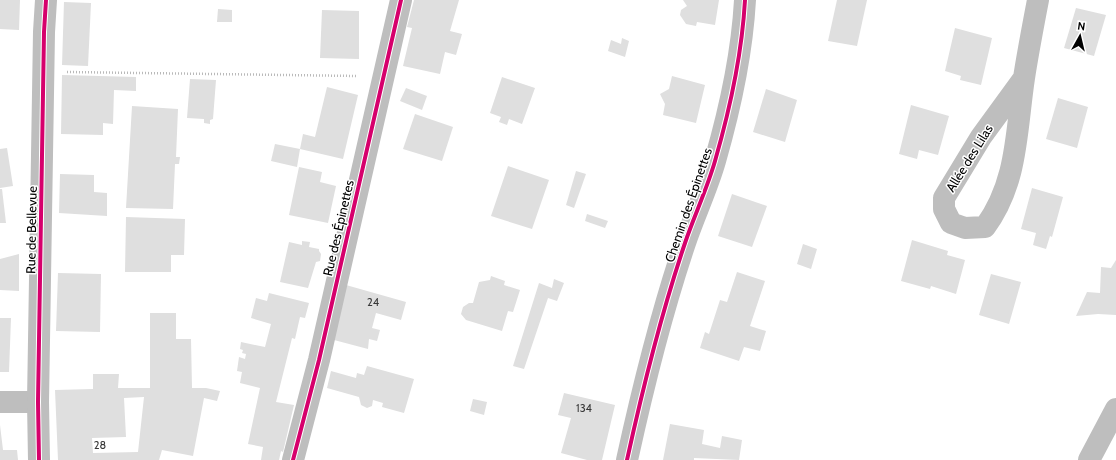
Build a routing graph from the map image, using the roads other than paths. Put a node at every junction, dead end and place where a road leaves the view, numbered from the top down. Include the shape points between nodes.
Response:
1 (46, 0) edge
2 (401, 0) edge
3 (745, 0) edge
4 (1038, 0) edge
5 (1024, 78) junction
6 (0, 402) edge
7 (38, 402) junction
8 (1116, 409) edge
9 (39, 460) edge
10 (293, 460) edge
11 (627, 460) edge
12 (1089, 460) edge

1 - 7 street, Rue de Bellevue
2 - 10 street, Rue des Épinettes via 319,360
3 - 11 street, Chemin des Épinettes via 736,75 715,162 685,243 662,317
4 - 5 street, Allée des Lilas
5 - 5 street, Allée des Lilas via 981,137 944,198 944,209 951,223 965,228 985,227 997,210 1016,151
6 - 7 street
7 - 9 street, Rue de Bellevue
8 - 12 street

